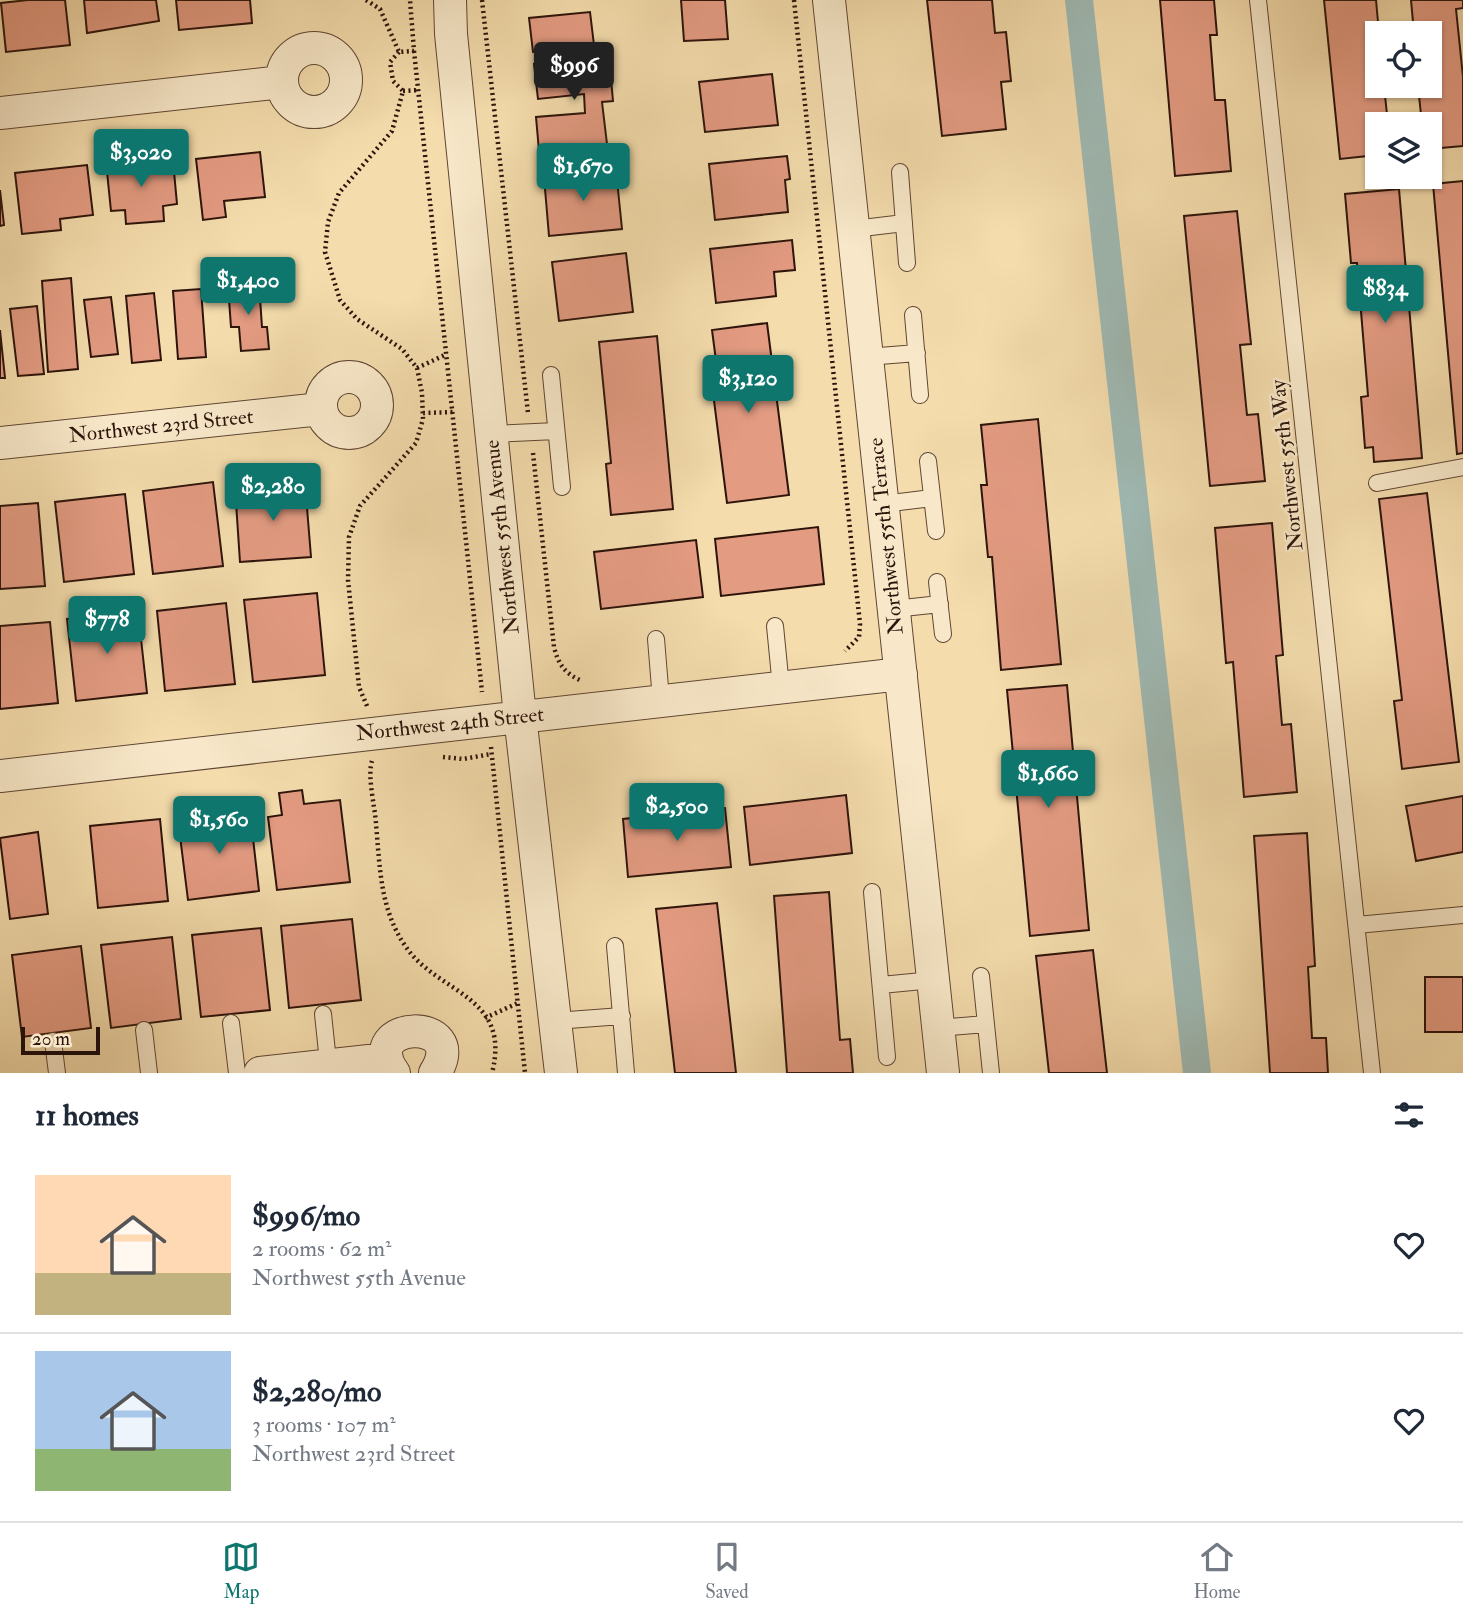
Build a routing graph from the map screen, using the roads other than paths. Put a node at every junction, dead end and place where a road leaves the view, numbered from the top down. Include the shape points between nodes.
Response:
1 (450, 0) edge
2 (829, 0) edge
3 (1258, 0) edge
4 (282, 82) dead end
5 (0, 113) edge
6 (900, 172) dead end
7 (904, 223) junction
8 (854, 229) junction
9 (907, 263) dead end
10 (913, 314) dead end
11 (917, 353) junction
12 (867, 358) junction
13 (551, 374) dead end
14 (920, 395) dead end
15 (321, 409) dead end
16 (556, 431) junction
17 (492, 434) junction
18 (0, 443) edge
19 (928, 461) dead end
20 (1463, 467) edge
21 (1377, 483) dead end
22 (562, 487) dead end
23 (932, 498) junction
24 (883, 504) junction
25 (936, 531) dead end
26 (937, 582) dead end
27 (940, 604) junction
28 (894, 609) junction
29 (775, 626) dead end
30 (943, 634) dead end
31 (656, 639) dead end
32 (901, 674) junction
33 (781, 687) junction
34 (661, 701) junction
35 (520, 716) junction
36 (0, 776) edge
37 (872, 892) dead end
38 (1463, 915) edge
39 (1357, 925) junction
40 (615, 946) dead end
41 (981, 976) dead end
42 (933, 980) junction
43 (881, 985) junction
44 (323, 1014) dead end
45 (622, 1016) junction
46 (555, 1021) junction
47 (231, 1023) dead end
48 (986, 1024) junction
49 (939, 1028) junction
50 (144, 1030) dead end
51 (53, 1041) dead end
52 (887, 1057) dead end
53 (391, 1066) edge
54 (329, 1069) edge
55 (57, 1073) edge
56 (149, 1073) edge
57 (237, 1073) edge
58 (260, 1073) edge
59 (435, 1073) edge
60 (561, 1073) edge
61 (626, 1073) edge
62 (943, 1073) edge
63 (991, 1073) edge
64 (1372, 1073) edge

1 - 17 street, Northwest 55th Avenue
2 - 8 street, Northwest 55th Terrace
3 - 39 lane, Northwest 55th Way
4 - 5 street
6 - 7 lane
7 - 8 lane
7 - 9 lane
8 - 12 street, Northwest 55th Terrace
10 - 11 lane
11 - 12 lane
11 - 14 lane
12 - 24 street, Northwest 55th Terrace
13 - 16 lane
15 - 18 street, Northwest 23rd Street
16 - 17 lane
16 - 22 lane
17 - 35 street, Northwest 55th Avenue
19 - 23 lane
20 - 21 lane
23 - 24 lane
23 - 25 lane
24 - 28 street, Northwest 55th Terrace
26 - 27 lane
27 - 28 lane
27 - 30 lane
28 - 32 street, Northwest 55th Terrace
29 - 33 lane
31 - 34 lane
32 - 33 street, Northwest 24th Street
32 - 42 street, Northwest 55th Terrace
33 - 34 street, Northwest 24th Street
34 - 35 street, Northwest 24th Street
35 - 36 street, Northwest 24th Street via 372,752
35 - 46 street, Northwest 55th Avenue
37 - 43 lane
38 - 39 lane
39 - 64 lane, Northwest 55th Way
40 - 45 lane
41 - 48 lane
42 - 43 lane
42 - 49 street, Northwest 55th Terrace
43 - 52 lane
44 - 54 lane
45 - 46 lane
45 - 61 lane
46 - 60 street, Northwest 55th Avenue
47 - 57 lane
48 - 49 lane
48 - 63 lane
49 - 62 street, Northwest 55th Terrace
50 - 56 lane
51 - 55 lane
53 - 54 street
53 - 59 street via 388,1051 396,1036 420,1030 439,1045
54 - 58 street

